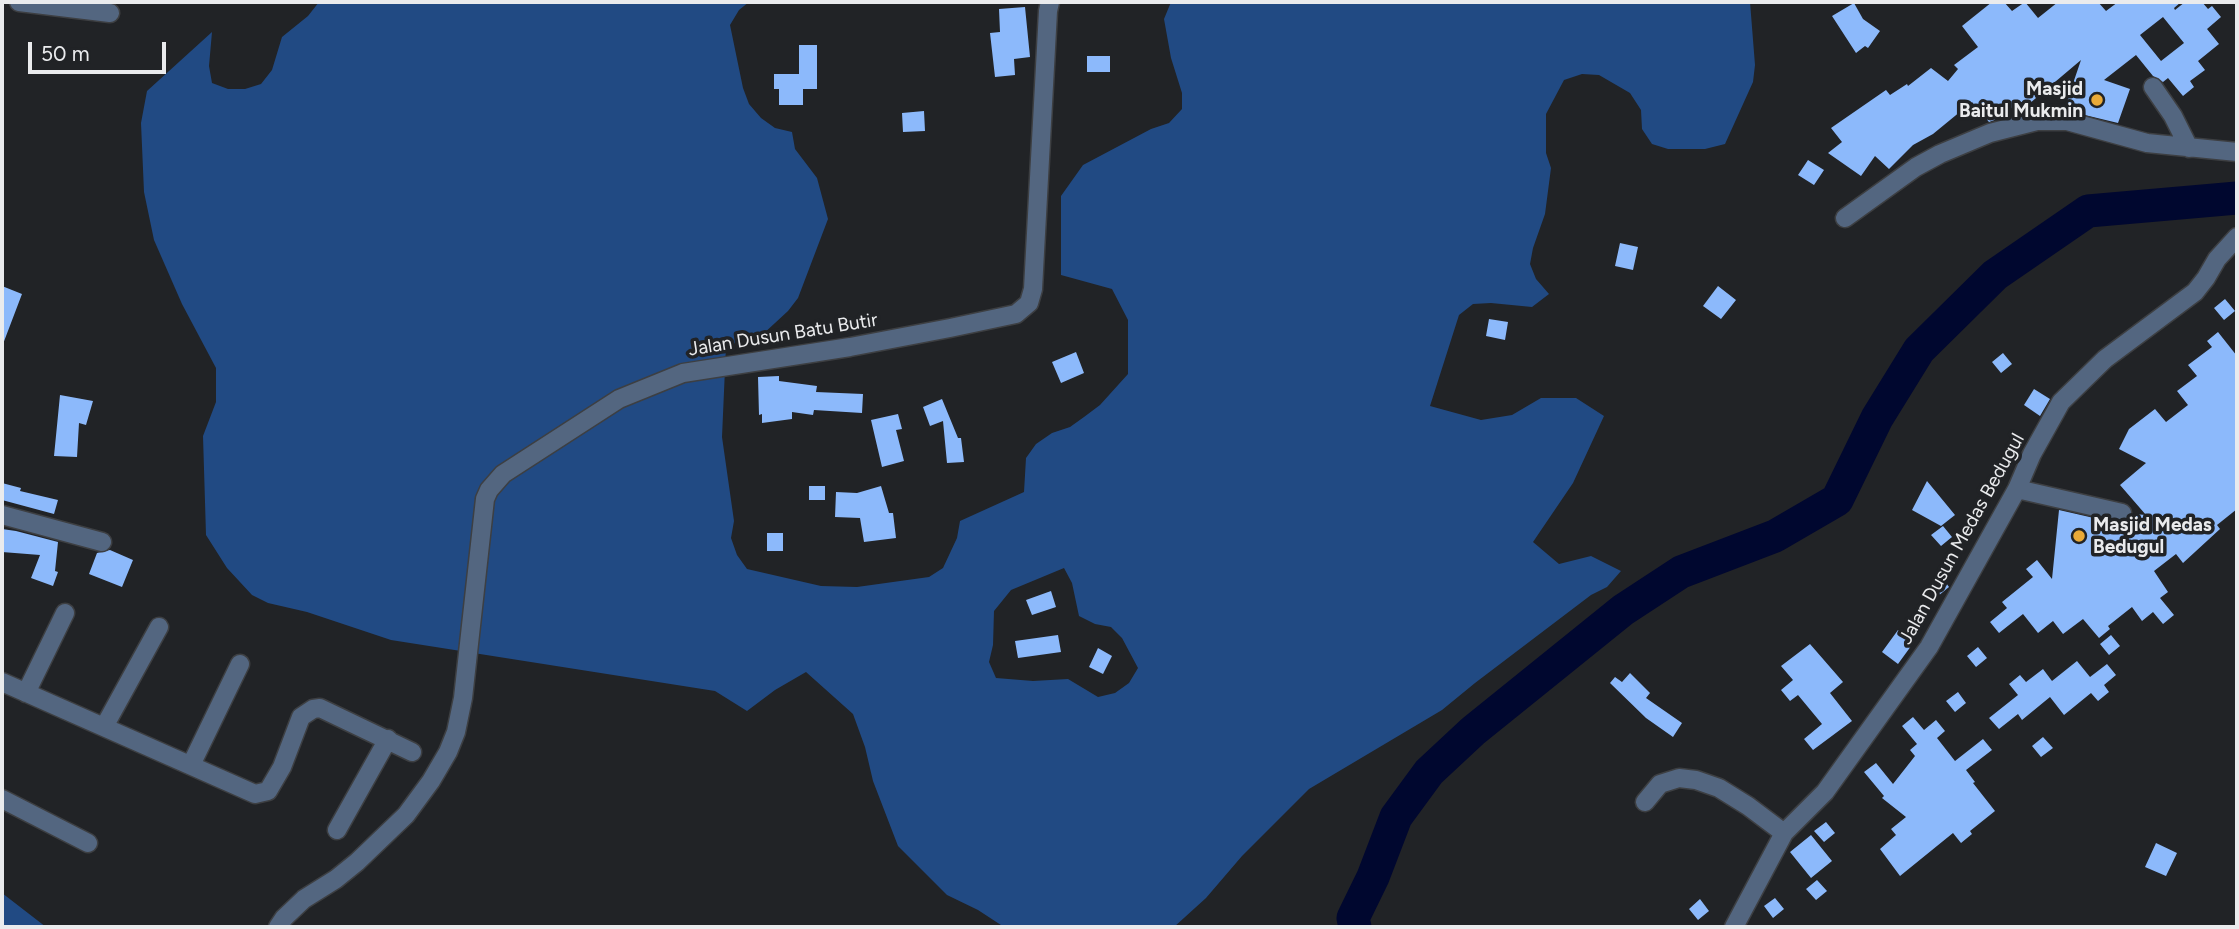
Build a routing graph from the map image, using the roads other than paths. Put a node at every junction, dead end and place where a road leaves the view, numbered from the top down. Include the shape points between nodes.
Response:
1 (19, 2) edge
2 (1050, 2) edge
3 (110, 13) dead end
4 (2153, 87) dead end
5 (2189, 148) junction
6 (2237, 152) edge
7 (1845, 218) dead end
8 (2237, 237) edge
9 (2017, 489) junction
10 (2122, 513) dead end
11 (2, 515) edge
12 (102, 542) dead end
13 (65, 613) dead end
14 (159, 627) dead end
15 (240, 664) dead end
16 (2, 682) edge
17 (26, 693) junction
18 (104, 727) junction
19 (388, 739) junction
20 (412, 752) dead end
21 (191, 765) junction
22 (2, 799) edge
23 (1645, 802) dead end
24 (337, 830) dead end
25 (1784, 832) junction
26 (88, 843) dead end
27 (278, 927) edge
28 (1734, 927) edge

1 - 3 street
2 - 27 street, Jalan Dusun Batu Butir via 1029,303 1016,314 950,328 683,373 619,399 503,474 485,499 463,698 448,752 406,815 346,870 304,898
4 - 5 street
5 - 6 street
5 - 7 street via 2147,143 2067,121 2037,121 1990,133 1940,154
8 - 9 street, Jalan Dusun Medas Bedugul via 2195,292 2140,331 2071,390 2032,454
9 - 10 street
9 - 25 street, Jalan Dusun Medas Bedugul via 1915,668 1825,792
11 - 12 street
13 - 17 street
14 - 18 street
15 - 21 street
16 - 17 street
17 - 18 street
18 - 21 street
19 - 20 street
19 - 21 street via 320,708 301,717 268,791 255,794
19 - 24 street
22 - 26 street
23 - 25 street via 1660,784 1679,778 1696,780 1719,788
25 - 28 street, Jalan Dusun Medas Bedugul

